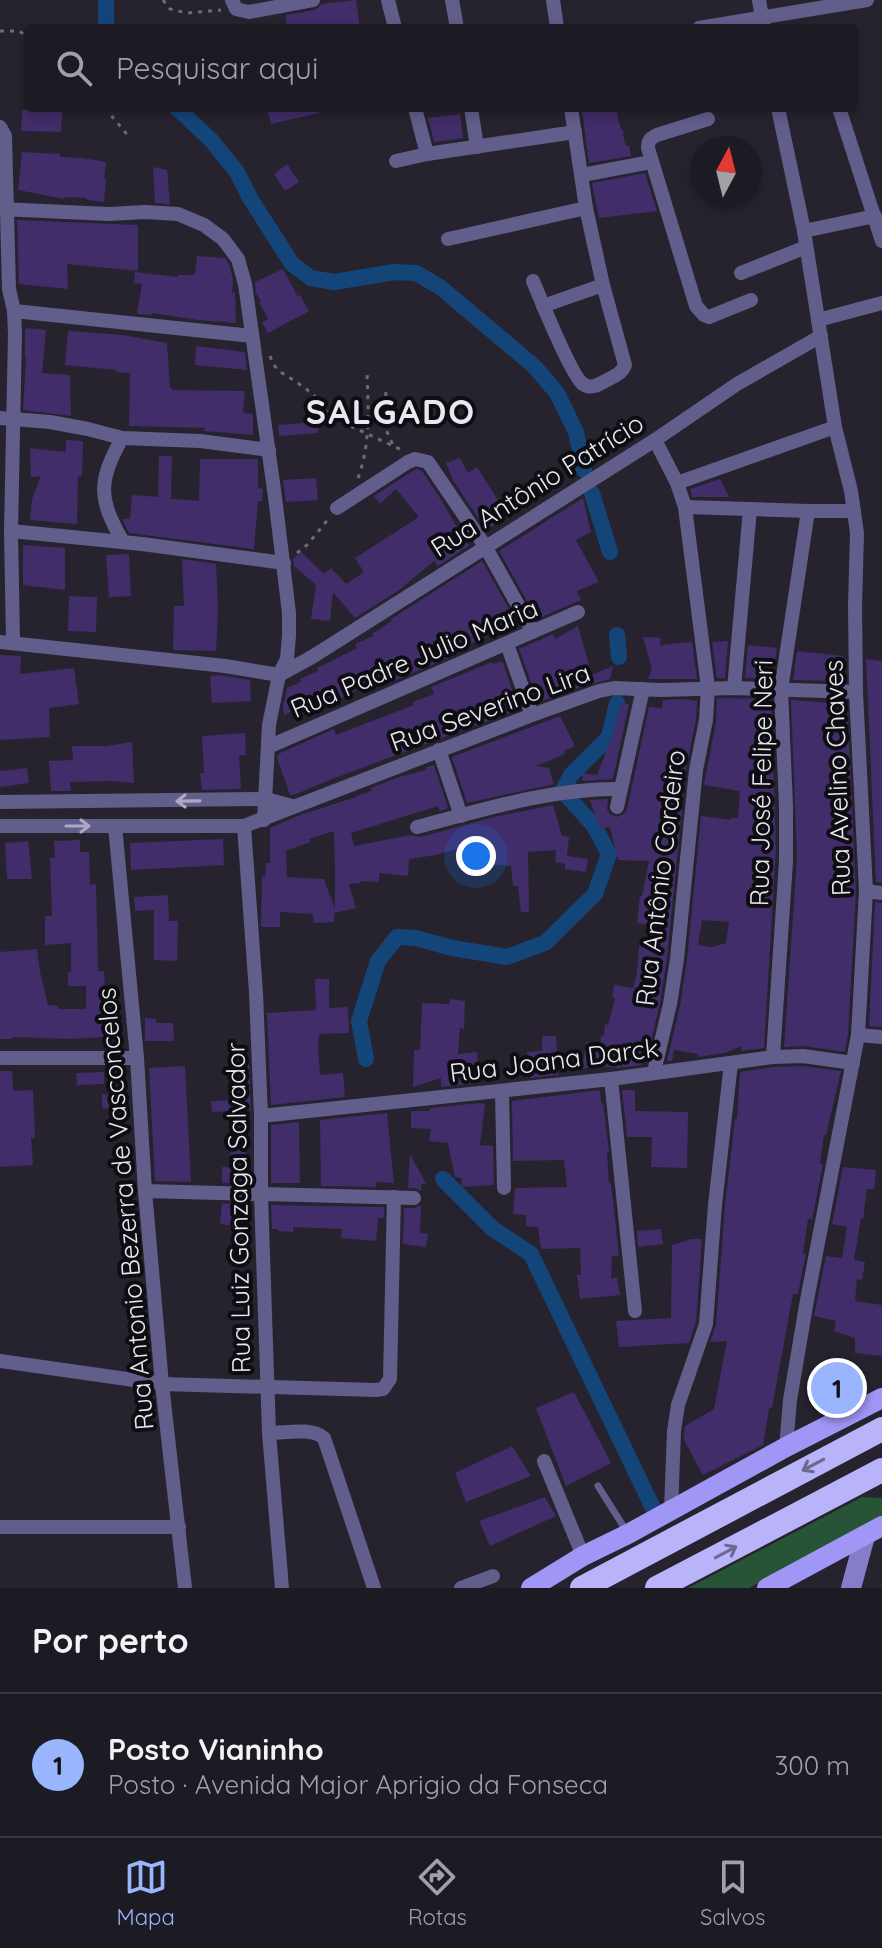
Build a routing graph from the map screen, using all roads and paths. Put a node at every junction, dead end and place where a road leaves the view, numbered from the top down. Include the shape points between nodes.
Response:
1 (163, 0) edge
2 (313, 0) edge
3 (388, 0) edge
4 (452, 0) edge
5 (553, 0) edge
6 (759, 0) edge
7 (867, 0) edge
8 (234, 4) edge
9 (763, 23) edge
10 (394, 24) edge
11 (456, 24) edge
12 (556, 24) edge
13 (0, 31) edge
14 (24, 34) edge
15 (108, 112) edge
16 (416, 112) edge
17 (472, 112) edge
18 (572, 112) edge
19 (779, 112) edge
20 (840, 112) edge
21 (708, 119) dead end
22 (0, 127) edge
23 (575, 132) junction
24 (130, 138) dead end
25 (477, 147) junction
26 (427, 154) junction
27 (396, 161) dead end
28 (651, 162) junction
29 (582, 175) junction
30 (586, 208) junction
31 (3, 210) edge
32 (879, 229) edge
33 (804, 231) junction
34 (448, 239) dead end
35 (806, 247) junction
36 (741, 273) dead end
37 (533, 281) dead end
38 (603, 285) junction
39 (5, 289) edge
40 (751, 300) dead end
41 (882, 303) edge
42 (543, 306) junction
43 (14, 311) junction
44 (818, 320) junction
45 (252, 336) junction
46 (821, 336) junction
47 (268, 348) dead end
48 (367, 370) dead end
49 (386, 392) dead end
50 (6, 418) edge
51 (835, 427) junction
52 (369, 433) junction
53 (122, 438) junction
54 (655, 440) junction
55 (393, 445) junction
56 (269, 450) junction
57 (421, 460) junction
58 (677, 483) junction
59 (343, 504) junction
60 (685, 507) junction
61 (750, 509) junction
62 (808, 511) junction
63 (854, 511) junction
64 (11, 531) junction
65 (123, 542) junction
66 (485, 546) junction
67 (6, 547) edge
68 (284, 563) junction
69 (578, 612) dead end
70 (533, 632) junction
71 (6, 642) edge
72 (507, 644) junction
73 (279, 675) junction
74 (708, 688) junction
75 (734, 688) junction
76 (643, 689) junction
77 (781, 690) junction
78 (856, 692) junction
79 (532, 715) junction
80 (268, 747) junction
81 (439, 750) junction
82 (620, 789) junction
83 (266, 799) junction
84 (0, 802) edge
85 (292, 806) junction
86 (617, 807) dead end
87 (461, 816) junction
88 (264, 820) junction
89 (0, 826) edge
90 (115, 826) junction
91 (244, 826) junction
92 (417, 827) dead end
93 (866, 891) junction
94 (882, 893) edge
95 (858, 1035) junction
96 (882, 1037) edge
97 (773, 1057) junction
98 (0, 1058) edge
99 (137, 1058) junction
100 (731, 1063) junction
101 (853, 1063) junction
102 (654, 1072) junction
103 (611, 1079) junction
104 (502, 1092) junction
105 (261, 1116) junction
106 (504, 1188) dead end
107 (145, 1191) junction
108 (261, 1195) junction
109 (394, 1197) junction
110 (414, 1198) dead end
111 (635, 1311) dead end
112 (0, 1361) edge
113 (162, 1384) junction
114 (266, 1387) junction
115 (882, 1398) edge
116 (882, 1429) edge
117 (269, 1433) junction
118 (786, 1447) junction
119 (544, 1461) dead end
120 (882, 1470) edge
121 (598, 1486) dead end
122 (671, 1511) junction
123 (0, 1527) edge
124 (179, 1527) junction
125 (873, 1531) edge
126 (628, 1534) junction
127 (583, 1556) junction
128 (493, 1576) dead end
129 (185, 1588) edge
130 (282, 1588) edge
131 (374, 1588) edge
132 (461, 1588) edge
133 (531, 1588) edge
134 (582, 1588) edge
135 (657, 1588) edge
136 (767, 1588) edge
137 (851, 1588) edge

1 - 8 path via 170,9 187,13
2 - 8 street via 249,12
3 - 10 street
4 - 11 street
5 - 12 street
6 - 9 street
7 - 9 street
13 - 14 path
15 - 24 path
16 - 26 street
17 - 25 street
18 - 23 street
19 - 33 street, Rua Avelino Chaves
20 - 32 street
21 - 28 street via 651,139
22 - 31 street via 5,136
23 - 25 street
23 - 29 street
25 - 26 street
26 - 27 street
28 - 29 street
28 - 40 street via 696,306 709,317
29 - 30 street
30 - 34 street
30 - 38 street
31 - 39 street
31 - 45 street via 178,214 204,225 238,259
32 - 33 street
33 - 35 street, Rua Avelino Chaves
35 - 36 street
35 - 44 street, Rua Avelino Chaves
37 - 42 street
38 - 42 street
38 - 42 street via 625,365 595,387 578,379
39 - 43 street
41 - 44 street
43 - 45 street
43 - 50 street
44 - 46 street, Rua Avelino Chaves
45 - 56 street
46 - 51 street, Rua Avelino Chaves
46 - 54 street, Rua Antônio Patrício
47 - 52 path via 279,371 319,400 324,410
48 - 52 path
49 - 55 path via 383,423
50 - 53 street
50 - 64 street
51 - 58 street
51 - 63 street, Rua Avelino Chaves
52 - 55 path
52 - 59 path via 364,462
53 - 56 street
53 - 65 street via 103,491
54 - 58 street, Rua Antônio Cordeiro
54 - 66 street, Rua Antônio Patrício
55 - 57 path
56 - 68 street
57 - 59 street via 408,462
57 - 66 street via 428,462
58 - 60 street, Rua Antônio Cordeiro
59 - 68 path
60 - 61 street
60 - 74 street, Rua Antônio Cordeiro
61 - 62 street
61 - 75 street
62 - 63 street
62 - 77 street, Rua José Felipe Neri
63 - 78 street, Rua Avelino Chaves
64 - 65 street
64 - 67 street
65 - 68 street
66 - 70 street
66 - 73 street, Rua Antônio Patrício
67 - 71 street
68 - 73 street via 289,636
69 - 70 street, Rua Padre Julio Maria
70 - 72 street, Rua Padre Julio Maria
71 - 73 street
72 - 79 street
72 - 80 street, Rua Padre Julio Maria
73 - 80 street
74 - 75 street, Rua Severino Lira
74 - 76 street, Rua Severino Lira
74 - 102 street, Rua Antônio Cordeiro via 677,959
75 - 77 street, Rua Severino Lira
76 - 79 street, Rua Severino Lira via 599,691
76 - 82 street
77 - 78 street, Rua Severino Lira
77 - 97 street, Rua José Felipe Neri via 786,861
78 - 93 street, Rua Avelino Chaves
79 - 81 street, Rua Severino Lira
80 - 83 street
81 - 85 street, Rua Severino Lira
81 - 87 street
82 - 86 street
82 - 87 street via 541,796
83 -> 84 street
83 - 85 street
83 - 88 street
85 - 88 street, Rua Severino Lira
87 - 92 street
88 - 91 street, Rua Severino Lira
89 -> 90 street, Rua Severino Lira
90 - 91 street, Rua Severino Lira
90 - 99 street, Rua Antonio Bezerra de Vasconcelos
91 - 105 street, Rua Luiz Gonzaga Salvador
93 - 94 street
93 - 95 street, Rua Avelino Chaves
95 - 96 street
95 - 101 street, Rua Avelino Chaves
97 - 100 street, Rua Joana Darck
97 - 101 street, Rua Joana Darck
98 - 99 street
99 - 107 street, Rua Antonio Bezerra de Vasconcelos
100 - 102 street, Rua Joana Darck
100 - 122 street via 706,1324 678,1405
101 - 118 street, Rua Avelino Chaves via 807,1300
102 - 103 street, Rua Joana Darck
103 - 104 street, Rua Joana Darck
103 - 111 street
104 - 105 street, Rua Joana Darck
104 - 106 street
105 - 108 street, Rua Luiz Gonzaga Salvador
107 - 108 street
107 - 113 street, Rua Antonio Bezerra de Vasconcelos
108 - 109 street
108 - 114 street, Rua Luiz Gonzaga Salvador
109 - 110 street
109 - 114 street via 390,1379 376,1390
112 - 113 street
113 - 114 street
113 - 124 street, Rua Antonio Bezerra de Vasconcelos
114 - 117 street, Rua Luiz Gonzaga Salvador
115 - 118 main road
116 -> 134 highway
117 - 130 street, Rua Luiz Gonzaga Salvador
117 - 131 street via 310,1432 324,1438
118 - 122 main road
119 - 127 street
135 -> 120 highway
121 - 126 lane
122 - 126 main road
123 - 124 street
124 - 129 street, Rua Antonio Bezerra de Vasconcelos
125 - 136 main road
125 - 137 street
126 - 127 main road
127 - 133 main road
128 - 132 street

